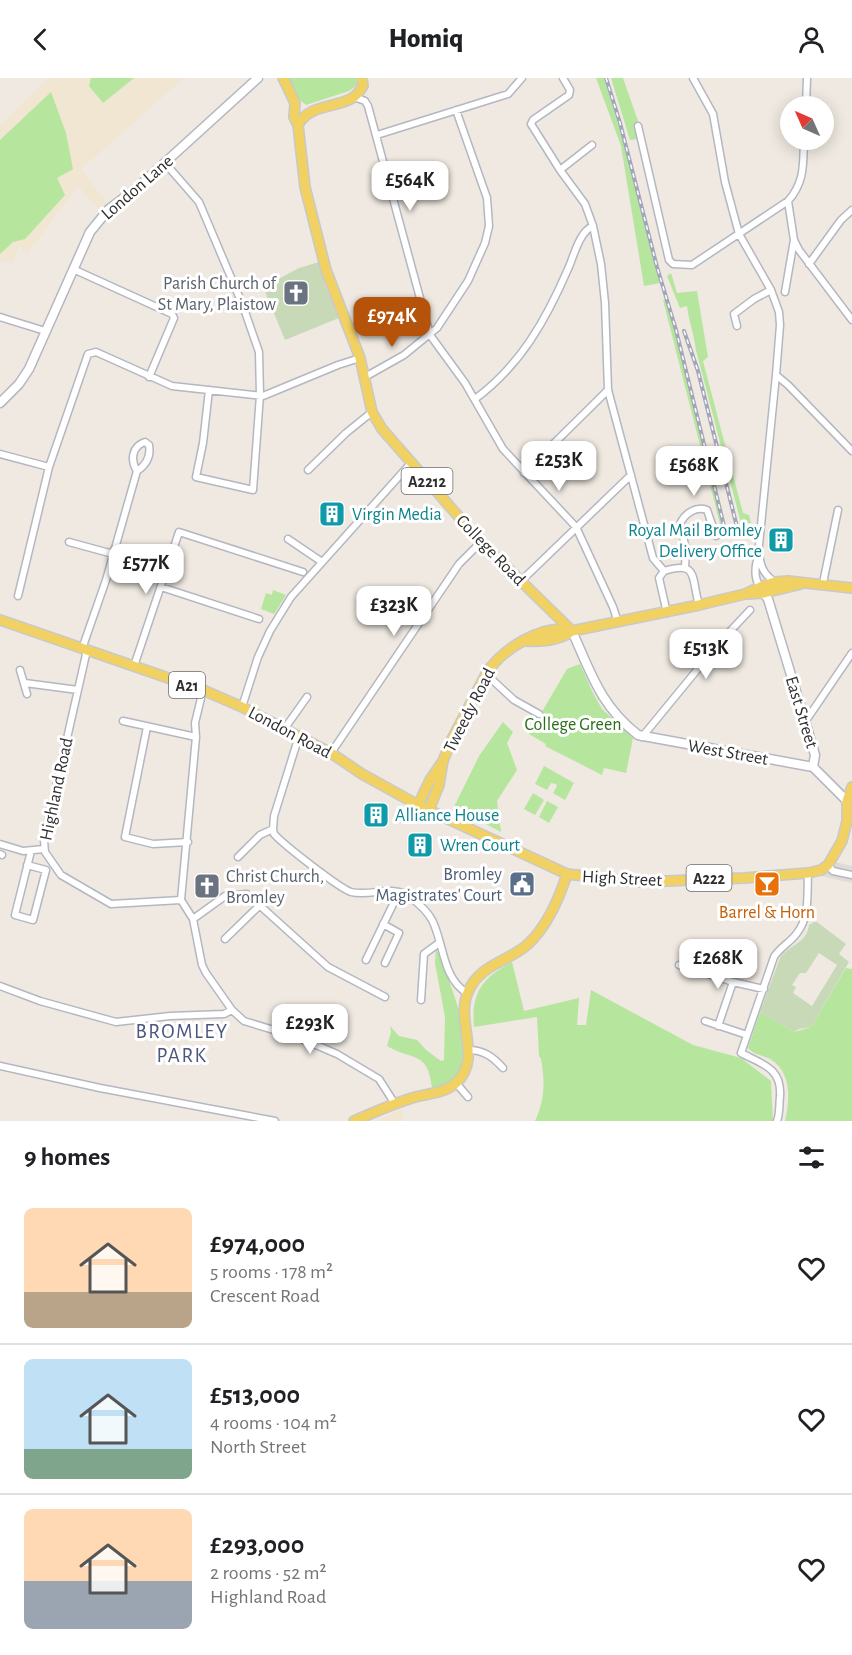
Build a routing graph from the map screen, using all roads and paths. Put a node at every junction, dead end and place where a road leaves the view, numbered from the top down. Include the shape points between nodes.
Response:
1 (283, 78) edge
2 (362, 78) edge
3 (522, 78) edge
4 (563, 78) edge
5 (693, 78) edge
6 (807, 78) edge
7 (254, 80) edge
8 (806, 96) edge
9 (354, 97) junction
10 (295, 103) junction
11 (313, 110) junction
12 (456, 110) junction
13 (298, 125) junction
14 (638, 126) dead end
15 (377, 135) junction
16 (592, 145) dead end
17 (803, 150) edge
18 (165, 163) junction
19 (560, 171) junction
20 (788, 201) junction
21 (852, 210) edge
22 (593, 226) junction
23 (739, 234) junction
24 (794, 240) junction
25 (809, 264) junction
26 (73, 269) junction
27 (771, 290) junction
28 (785, 292) dead end
29 (0, 317) edge
30 (852, 320) edge
31 (737, 326) dead end
32 (45, 331) junction
33 (430, 335) junction
34 (360, 358) junction
35 (776, 375) junction
36 (149, 377) junction
37 (365, 377) junction
38 (209, 390) junction
39 (608, 390) junction
40 (260, 395) junction
41 (475, 399) junction
42 (0, 403) edge
43 (372, 412) junction
44 (852, 451) edge
45 (0, 454) edge
46 (411, 463) junction
47 (49, 467) junction
48 (308, 470) dead end
49 (137, 471) dead end
50 (524, 473) junction
51 (631, 475) junction
52 (837, 510) dead end
53 (576, 527) junction
54 (716, 536) dead end
55 (288, 539) dead end
56 (69, 542) dead end
57 (481, 542) junction
58 (113, 554) junction
59 (759, 554) junction
60 (322, 562) junction
61 (685, 567) junction
62 (300, 569) dead end
63 (664, 571) junction
64 (520, 582) junction
65 (775, 582) junction
66 (804, 583) junction
67 (823, 584) junction
68 (161, 587) junction
69 (760, 587) junction
70 (852, 588) edge
71 (18, 596) dead end
72 (699, 605) junction
73 (750, 610) dead end
74 (667, 613) junction
75 (555, 614) junction
76 (259, 619) dead end
77 (0, 620) edge
78 (618, 622) junction
79 (548, 631) junction
80 (572, 631) junction
81 (525, 641) junction
82 (85, 649) junction
83 (852, 653) edge
84 (134, 666) junction
85 (20, 670) dead end
86 (486, 674) junction
87 (25, 683) junction
88 (78, 690) junction
89 (203, 690) junction
90 (27, 694) dead end
91 (307, 697) dead end
92 (242, 707) junction
93 (539, 714) dead end
94 (123, 721) dead end
95 (805, 722) junction
96 (147, 727) junction
97 (285, 728) junction
98 (299, 736) junction
99 (196, 737) junction
100 (642, 737) junction
101 (331, 753) junction
102 (443, 760) junction
103 (813, 767) junction
104 (852, 788) edge
105 (847, 801) junction
106 (418, 805) junction
107 (429, 810) junction
108 (850, 821) edge
109 (273, 829) junction
110 (188, 842) junction
111 (0, 844) edge
112 (44, 849) junction
113 (31, 851) junction
114 (238, 857) dead end
115 (27, 865) junction
116 (824, 868) junction
117 (808, 873) junction
118 (567, 874) junction
119 (852, 875) edge
120 (399, 892) junction
121 (181, 900) junction
122 (260, 906) junction
123 (193, 919) junction
124 (383, 924) junction
125 (225, 939) dead end
126 (439, 943) junction
127 (366, 960) dead end
128 (385, 963) dead end
129 (680, 965) dead end
130 (733, 982) junction
131 (0, 986) edge
132 (764, 989) junction
133 (467, 993) junction
134 (385, 997) dead end
135 (421, 1000) dead end
136 (232, 1010) junction
137 (705, 1021) dead end
138 (718, 1026) junction
139 (747, 1035) junction
140 (468, 1050) junction
141 (0, 1066) edge
142 (503, 1068) dead end
143 (456, 1083) junction
144 (468, 1097) dead end
145 (395, 1104) junction
146 (275, 1121) edge
147 (354, 1121) edge
148 (777, 1121) edge

1 - 10 main road, College Road / A2212
2 - 9 main road via 363,86
3 - 12 street via 508,94
4 - 19 street via 569,95 531,123
5 - 23 street via 713,114
6 - 8 street
7 - 18 street, London Lane
9 - 11 main road
9 - 15 street via 365,101
10 - 11 main road
10 - 13 main road, College Road / A2212
11 - 13 main road
12 - 15 street
12 - 33 street via 484,189 489,226 468,281
13 - 34 main road, College Road / A2212 via 305,187 326,270
14 - 23 street via 669,260 692,266
15 - 33 street
16 - 19 street
17 - 20 street via 802,177
18 - 26 street, London Lane via 98,220
18 - 40 street via 199,202 243,306 259,352
19 - 22 street via 585,204
20 - 23 street
20 - 24 street
21 - 25 street
22 - 39 street via 606,303
22 - 41 street via 584,232 529,344 510,368
23 - 27 street
24 - 25 street
24 - 28 street
25 - 30 street
26 - 32 street, London Lane
26 - 36 street via 172,314 174,318
27 - 31 street via 734,314
27 - 35 street via 780,325
29 - 32 street
32 - 42 street, London Lane via 29,369
33 - 37 street
33 - 41 street
34 - 37 main road, College Road / A2212
34 - 40 street
35 - 44 street
35 - 59 street
36 - 38 street via 171,386
36 - 47 street via 96,352 88,354
37 - 43 main road, College Road / A2212
38 - 40 street
38 - 40 street via 196,477 253,490
39 - 50 street
39 - 51 street
41 - 50 street via 494,435
43 - 46 main road, College Road / A2212
43 - 48 street
45 - 47 street
46 - 57 main road, College Road / A2212
46 - 60 street
47 - 71 street
49 - 58 street, Highland Road
50 - 53 street
51 - 53 street
51 - 63 street via 653,558
52 - 67 street
53 - 64 street
53 - 78 street
54 - 61 street via 707,510 699,508 686,515 680,524 686,549
55 - 60 street
56 - 58 street
57 - 64 main road, College Road / A2212
57 - 101 street via 459,564
58 - 82 street, Highland Road
59 - 65 street via 761,569
59 - 69 street via 755,566
60 - 92 street via 291,597 270,631
61 - 63 street
61 - 72 street via 692,572
62 - 68 street via 179,532
63 - 74 street via 659,581
64 - 75 main road, College Road / A2212
65 - 66 main road, Tweedy Road
65 - 69 main road, Tweedy Road
66 - 67 main road, Tweedy Road
66 - 69 main road, Tweedy Road
67 - 70 main road, Tweedy Road
68 - 76 street
68 - 84 street
69 - 72 main road, Tweedy Road
69 - 95 street, East Street
72 - 74 main road, Tweedy Road
73 - 100 street
74 - 78 main road, Tweedy Road
75 - 79 main road
75 - 80 main road, College Road / A2212
77 - 82 main road, London Road / A21
78 - 80 main road, Tweedy Road
79 - 80 main road, Tweedy Road
79 - 81 main road, Tweedy Road
80 - 81 main road, Tweedy Road via 542,642
80 - 100 street, College Road via 601,696
81 - 86 main road, Tweedy Road via 497,658
82 - 84 main road, London Road / A21
82 - 88 street, Highland Road
83 - 95 street
84 - 89 main road, London Road / A21
85 - 87 street
86 - 93 street via 514,700
86 - 102 main road, Tweedy Road
87 - 88 street
87 - 90 street
88 - 112 street, Highland Road
89 - 92 main road, London Road / A21
89 - 99 street via 195,723
91 - 97 street
92 - 97 main road, London Road / A21
94 - 96 street
95 - 103 street, East Street via 815,755
96 - 99 street
96 - 110 street via 125,837 153,843
97 - 98 main road, London Road / A21
98 - 101 main road, London Road / A21
98 - 109 street
99 - 110 street
100 - 103 street, West Street
101 - 106 main road, London Road / A21
102 - 106 main road, Tweedy Road
102 - 107 main road, Tweedy Road
103 - 105 street, East Street
104 - 105 main road
105 - 108 main road
106 - 107 main road, London Road / A21
107 - 118 main road, London Road / A222
108 - 116 main road
109 - 114 street via 260,835
109 - 120 street via 278,838 341,888 362,893
110 - 121 street
111 - 113 street
112 - 113 street
112 - 121 street, Highland Road via 61,874 111,904
113 - 115 street
115 - 115 street via 46,870 33,920 15,915
116 - 117 main road, High Street / A222
116 - 119 street
117 - 118 main road, High Street / A222 via 640,882
117 - 132 street via 804,923 777,952
118 - 133 main road via 551,913 537,934 519,951 481,972
120 - 124 street
120 - 126 street via 407,894 426,912
121 - 123 street
122 - 123 street via 247,894 225,896
122 - 125 street
122 - 134 street via 328,967
123 - 136 street via 202,965
124 - 127 street
124 - 128 street via 399,933
126 - 133 street via 453,979
126 - 135 street via 424,954
129 - 130 street
130 - 132 street
130 - 138 street
131 - 136 street via 116,1022 224,1014
132 - 139 street
133 - 140 main road via 464,1010
136 - 145 street via 244,1021 337,1054 379,1080
137 - 138 street
138 - 139 street
139 - 148 street via 741,1053 773,1070 778,1078
140 - 142 street via 492,1056
140 - 143 main road via 465,1070
141 - 146 street
143 - 144 street
143 - 145 main road via 441,1092
145 - 147 main road

